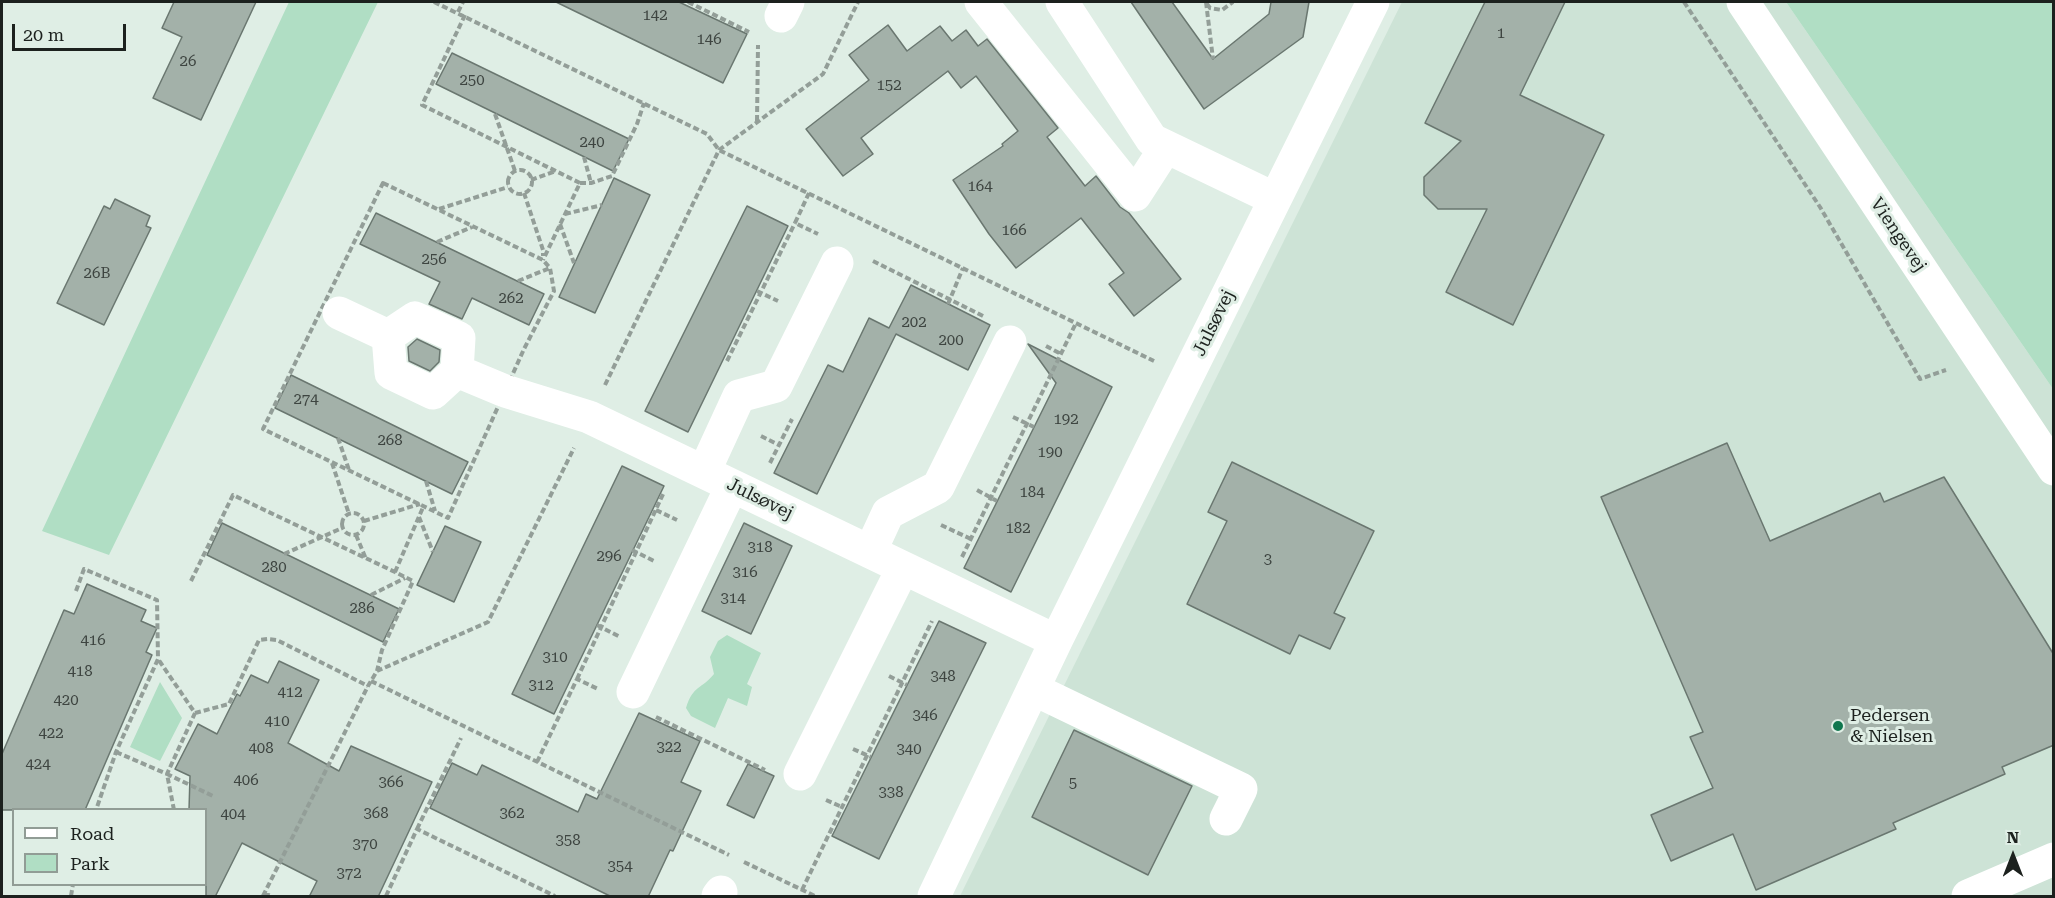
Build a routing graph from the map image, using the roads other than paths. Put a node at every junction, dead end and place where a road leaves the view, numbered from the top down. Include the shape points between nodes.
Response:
1 (981, 2) edge
2 (1064, 2) edge
3 (1373, 2) edge
4 (1743, 2) edge
5 (1166, 147) junction
6 (1275, 199) junction
7 (843, 253) road end
8 (339, 313) dead end
9 (1014, 335) road end
10 (388, 336) junction
11 (457, 371) junction
12 (2054, 469) edge
13 (718, 479) junction
14 (870, 552) junction
15 (903, 568) junction
16 (1056, 641) junction
17 (1034, 689) junction
18 (642, 704) road end
19 (810, 785) road end
20 (1226, 819) dead end
21 (2054, 859) edge
22 (2021, 886) edge
23 (934, 897) edge
24 (1968, 897) edge

1 - 5 street via 1135,195
2 - 5 street via 1152,140
3 - 6 street, Julsøvej
4 - 12 street, Viengevej
5 - 6 street
6 - 16 street, Julsøvej
7 - 13 street via 776,386 739,396
8 - 10 street
9 - 14 street via 938,487 888,513
10 - 11 street via 416,318 459,338
10 - 11 street via 391,373 433,393
11 - 13 street, Julsøvej via 504,391 589,417
13 - 14 street, Julsøvej
13 - 18 street
14 - 15 street, Julsøvej
15 - 16 street, Julsøvej
15 - 19 street
16 - 17 street, Julsøvej
17 - 20 street via 1240,789
17 - 23 street, Julsøvej
21 - 22 street
22 - 24 street

